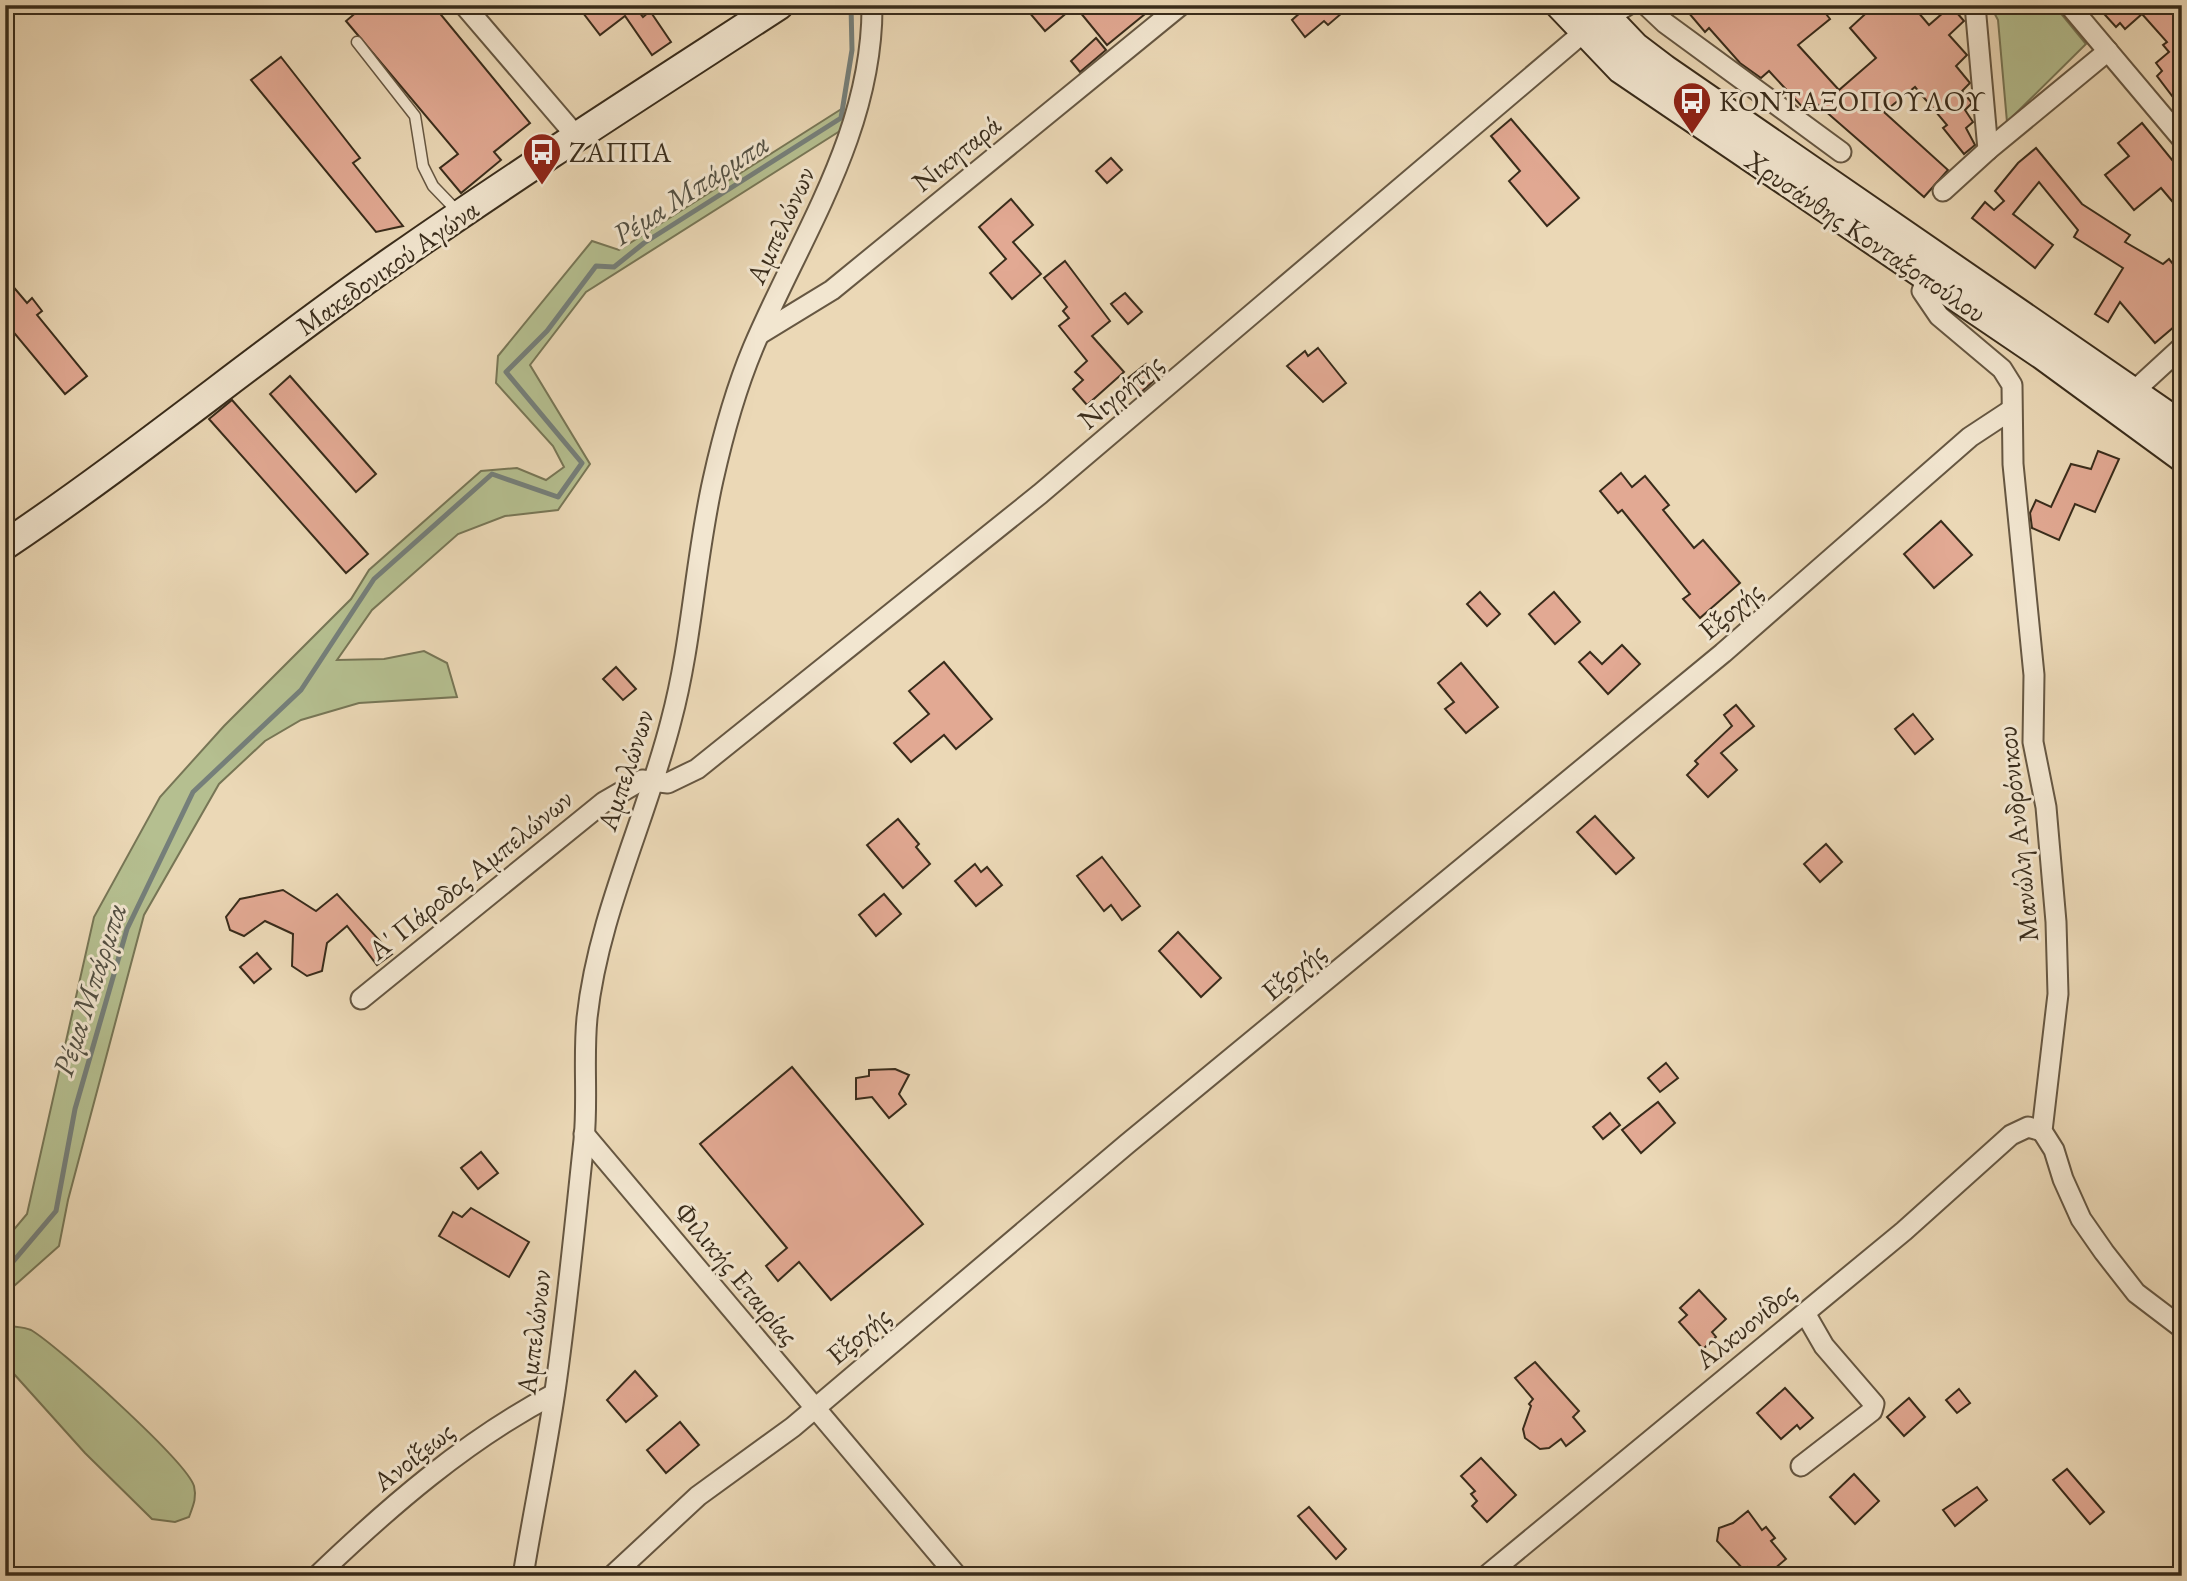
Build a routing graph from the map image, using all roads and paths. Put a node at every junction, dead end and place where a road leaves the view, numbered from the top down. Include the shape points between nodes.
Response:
1 (464, 5) edge
2 (779, 5) edge
3 (872, 5) edge
4 (1181, 5) edge
5 (1560, 5) edge
6 (1646, 5) edge
7 (1975, 5) edge
8 (2069, 5) edge
9 (1603, 15) edge
10 (357, 42) dead end
11 (2108, 51) junction
12 (577, 137) junction
13 (2182, 139) edge
14 (1988, 150) junction
15 (1841, 152) dead end
16 (1943, 191) dead end
17 (460, 215) junction
18 (1927, 277) junction
19 (760, 334) junction
20 (2182, 347) edge
21 (2133, 392) junction
22 (2011, 410) junction
23 (2182, 426) edge
24 (2182, 457) edge
25 (5, 545) edge
26 (655, 781) junction
27 (360, 999) dead end
28 (2042, 1131) junction
29 (584, 1134) junction
30 (13, 1221) dead end
31 (5, 1233) edge
32 (1805, 1313) junction
33 (2182, 1328) edge
34 (554, 1394) junction
35 (815, 1409) junction
36 (1801, 1466) dead end
37 (317, 1576) edge
38 (523, 1576) edge
39 (612, 1576) edge
40 (957, 1576) edge
41 (1486, 1576) edge

1 - 12 street
2 - 12 main road, Μακεδονικού Αγώνα
3 - 19 street, Αμπελώνων via 855,124
4 - 19 street, Νικηταρά via 832,290
5 - 9 main road, Χρυσάνθης Κονταξοπούλου
6 - 15 street
7 - 14 street
8 - 11 street
9 - 18 main road, Χρυσάνθης Κονταξοπούλου via 1621,68
9 - 21 main road, Χρυσάνθης Κονταξοπούλου via 1664,69
9 - 26 street, Νιγρήτης via 1040,494 697,769 678,780
10 - 17 lane via 415,116 423,166 433,186
11 - 13 street
11 - 14 street
12 - 17 main road, Μακεδονικού Αγώνα
14 - 16 street
17 - 25 main road, Μακεδονικού Αγώνα
18 - 22 street, Μανώλη Ανδρόνικου via 1922,290 1928,303 2008,377
18 - 24 main road, Χρυσάνθης Κονταξοπούλου via 2045,356
19 - 26 street, Αμπελώνων via 730,411 713,480 673,716
20 - 21 street
21 - 23 main road, Χρυσάνθης Κονταξοπούλου
22 - 28 street, Μανώλη Ανδρόνικου via 2012,464 2034,675 2033,742 2048,819 2056,922 2058,994
22 - 35 street, Εξοχής via 1970,437 1733,644
26 - 27 street, Α' Πάροδος Αμπελώνων via 642,780 604,802
26 - 29 street, Αμπελώνων via 619,877 587,1017
28 - 32 street, Αλκυονίδος via 2028,1127 2011,1135
28 - 33 street via 2081,1219 2104,1252 2136,1293
29 - 34 street, Αμπελώνων
29 - 35 street, Φιλικής Εταιρίας
30 - 31 path
32 - 36 street via 1824,1346 1874,1404 1872,1411
32 - 41 street, Αλκυονίδος
34 - 37 street, Ανοίξεως via 517,1414 418,1486
34 - 38 street, Αμπελώνων
35 - 39 street, Εξοχής via 698,1496
35 - 40 street, Φιλικής Εταιρίας

